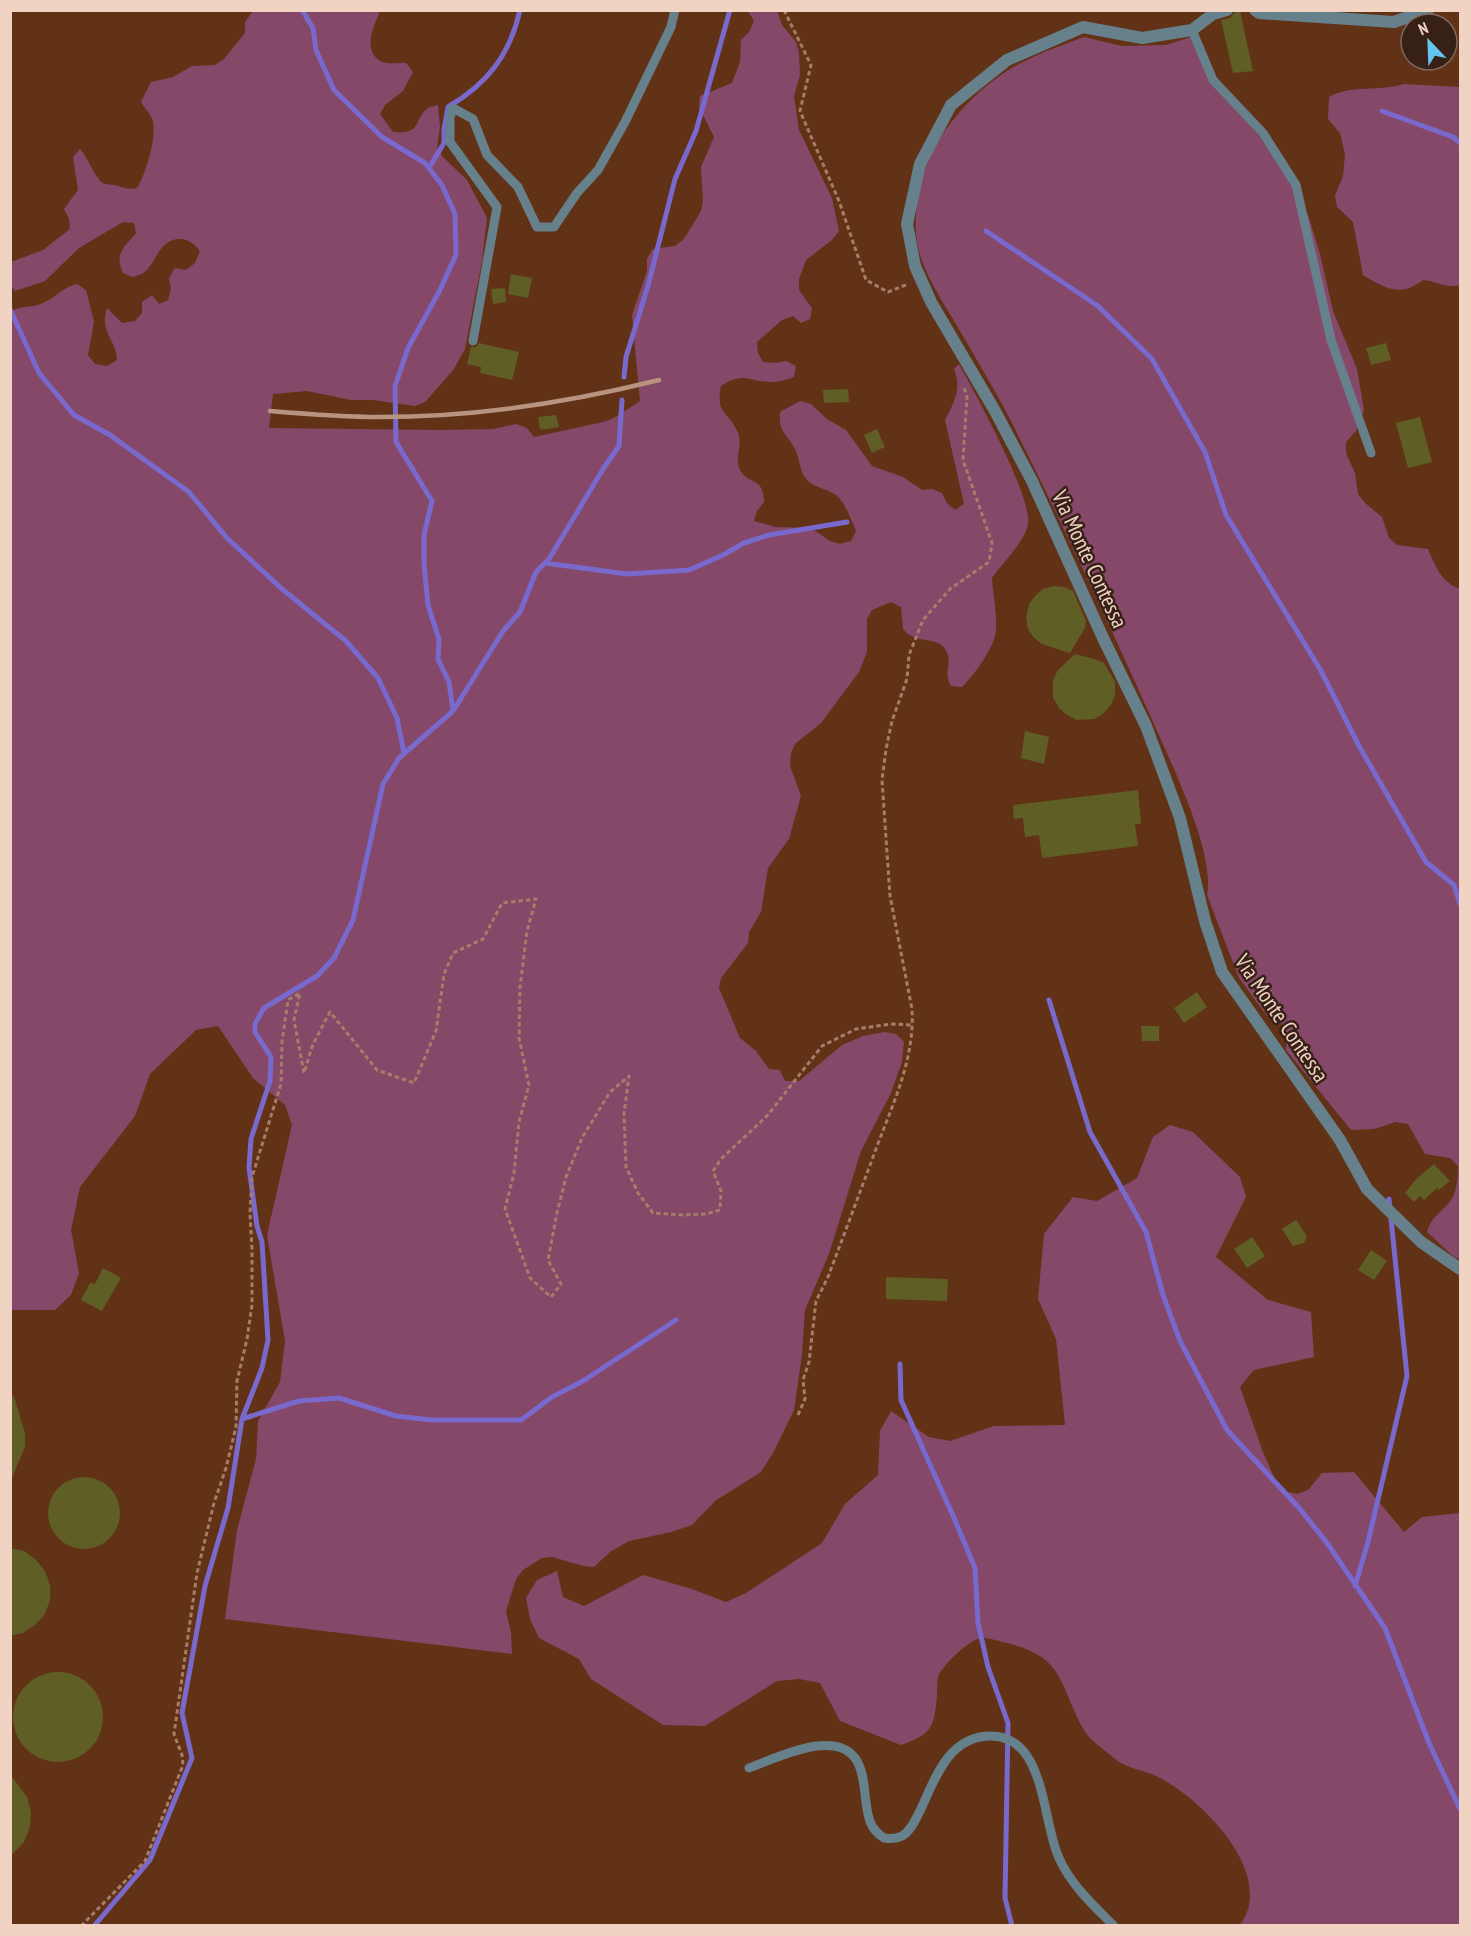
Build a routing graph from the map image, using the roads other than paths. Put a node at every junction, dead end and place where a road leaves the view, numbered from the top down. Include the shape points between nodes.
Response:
1 (675, 10) edge
2 (1227, 10) edge
3 (1255, 10) edge
4 (1428, 10) edge
5 (1192, 30) junction
6 (473, 341) dead end
7 (1371, 453) dead end
8 (1461, 1269) edge
9 (749, 1768) dead end
10 (1114, 1926) edge

1 - 6 lane via 671,27 625,122 598,170 554,226 537,227 518,187 487,155 473,119 453,108 450,142 497,207
2 - 5 street, Via Monte Contessa via 1213,14
3 - 4 street via 1394,22
5 - 7 lane via 1213,80 1263,133 1296,185 1331,340
5 - 8 street, Via Monte Contessa via 1142,38 1083,27 1007,60 951,105 920,164 907,224 915,266 931,302 1032,481 1146,726 1180,818 1222,972 1340,1140 1368,1189 1421,1242
9 - 10 lane via 817,1746 838,1746 858,1762 872,1827 884,1838 892,1839 901,1837 913,1826 943,1762 957,1747 972,1739 992,1736 1011,1740 1026,1753 1035,1770 1058,1858 1081,1893

